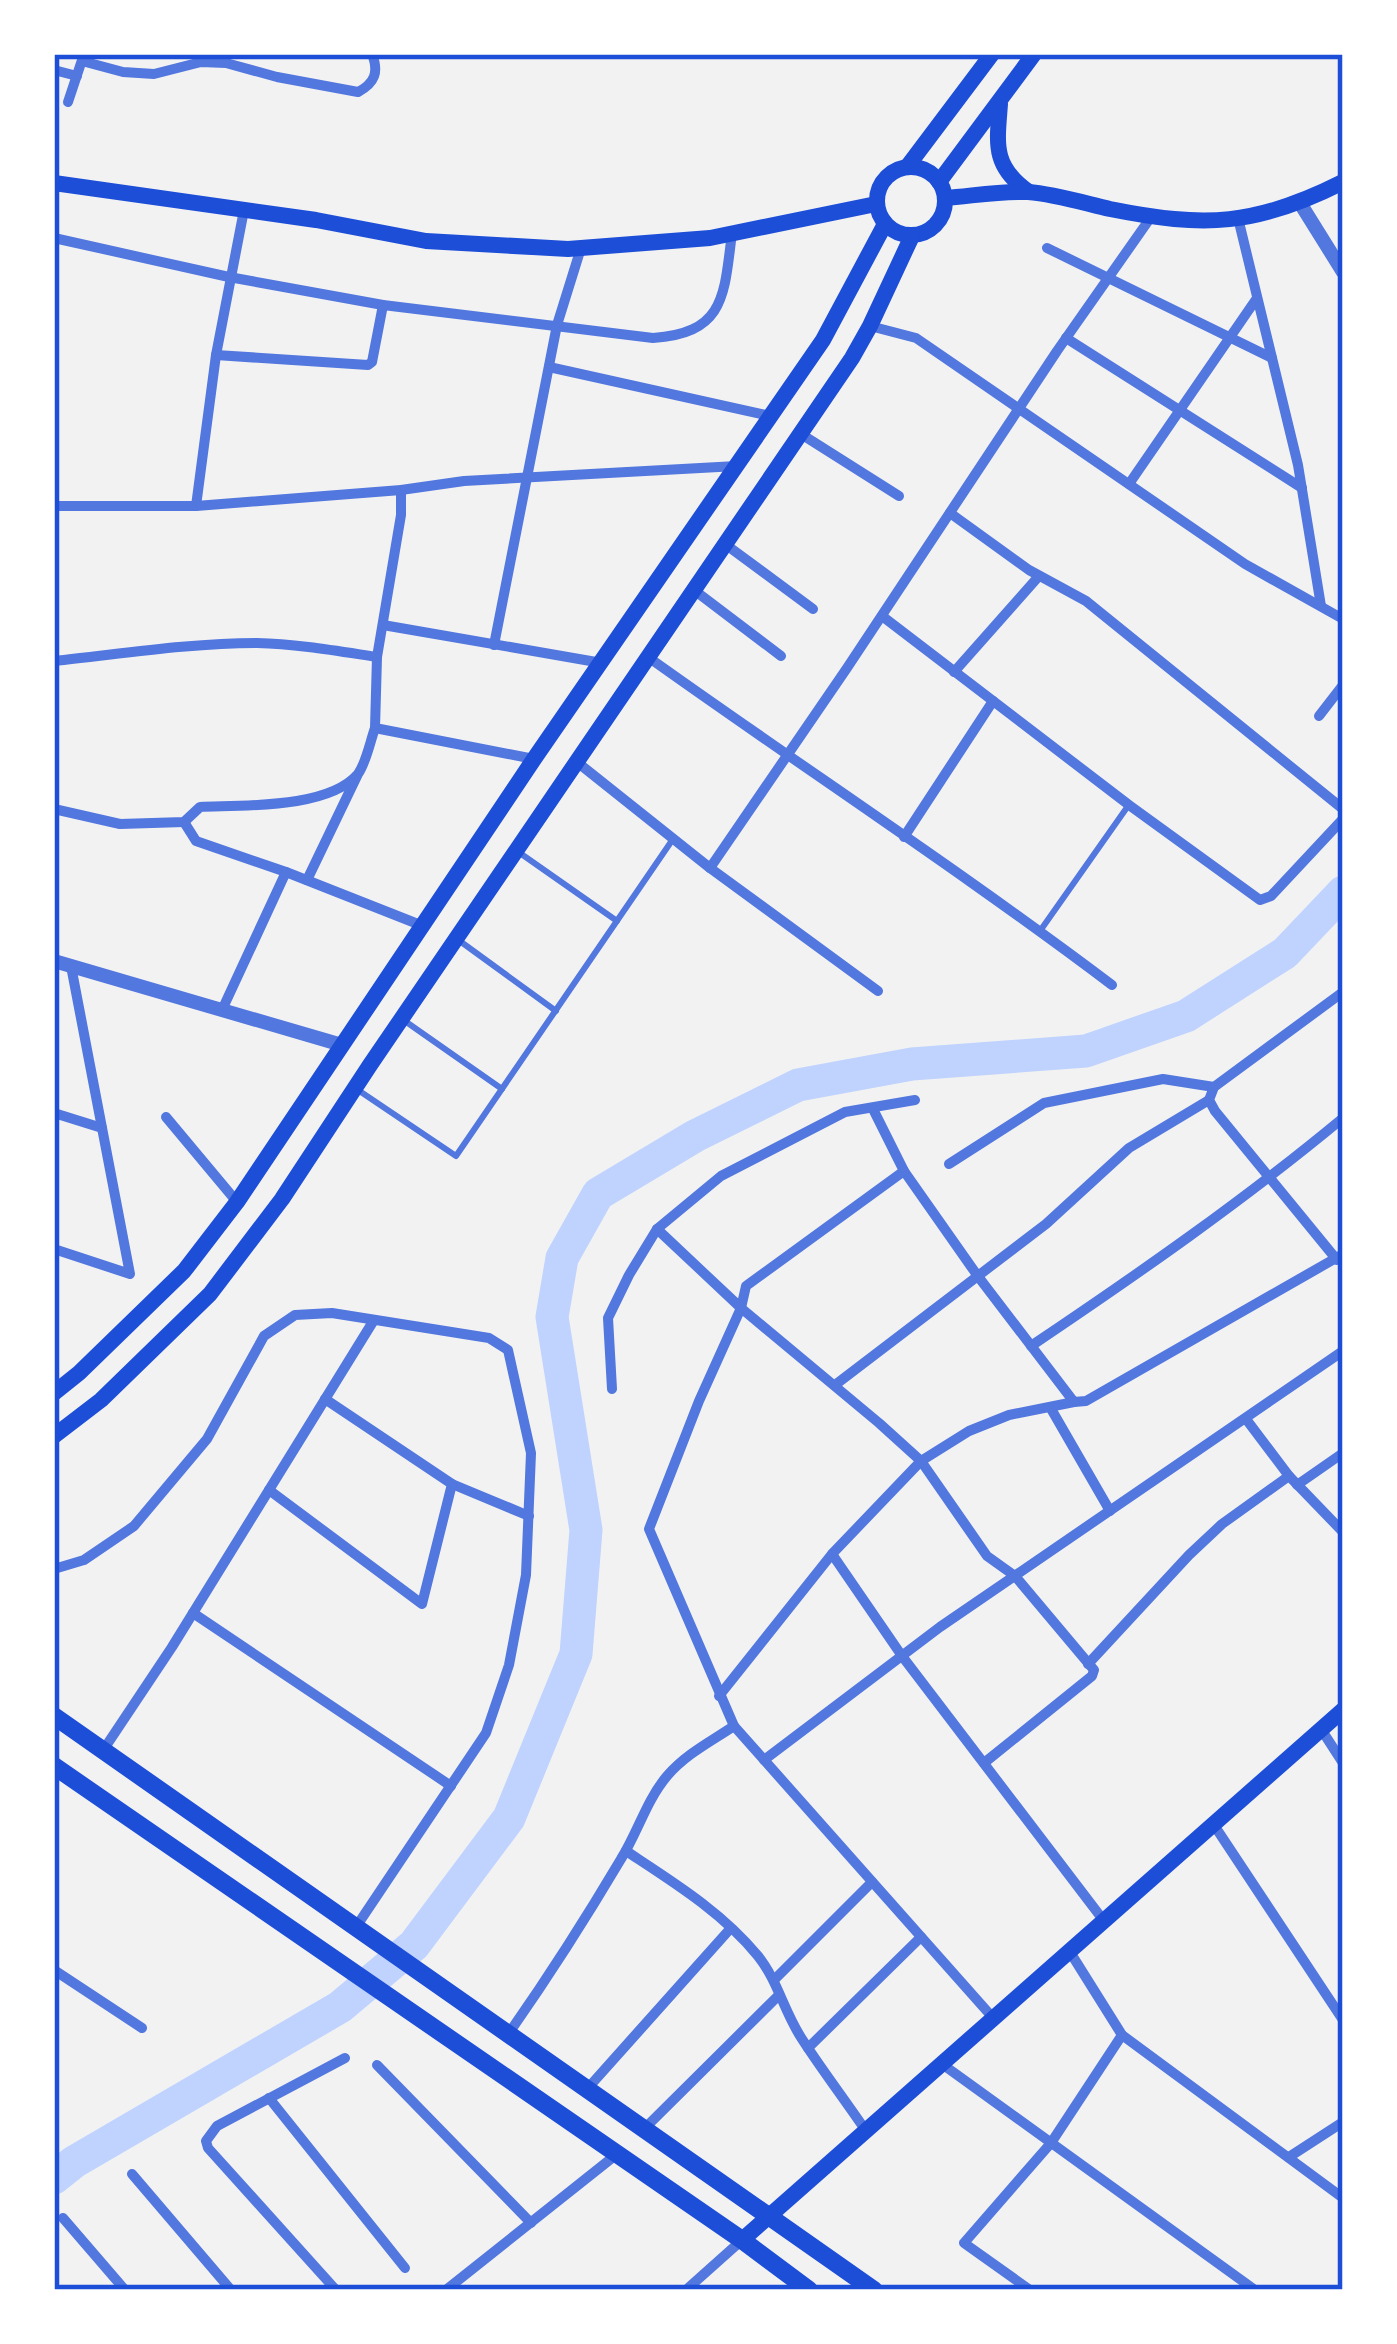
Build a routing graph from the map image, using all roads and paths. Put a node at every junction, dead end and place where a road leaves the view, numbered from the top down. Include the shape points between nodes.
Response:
1 (372, 54) edge
2 (684, 54) edge
3 (715, 54) edge
4 (992, 54) edge
5 (1034, 54) edge
6 (83, 57) edge
7 (54, 70) edge
8 (76, 76) junction
9 (1001, 99) junction
10 (68, 102) dead end
11 (907, 167) junction
12 (1343, 182) edge
13 (54, 183) edge
14 (942, 190) junction
15 (1030, 192) junction
16 (1300, 203) junction
17 (876, 204) junction
18 (244, 210) junction
19 (1151, 217) junction
20 (1238, 218) junction
21 (885, 224) junction
22 (732, 233) junction
23 (912, 236) junction
24 (54, 238) edge
25 (580, 248) junction
26 (1047, 248) dead end
27 (1343, 272) edge
28 (229, 277) junction
29 (1109, 277) junction
30 (1258, 298) junction
31 (383, 305) junction
32 (557, 326) junction
33 (870, 326) junction
34 (1229, 337) junction
35 (1066, 338) junction
36 (216, 355) junction
37 (1272, 358) junction
38 (549, 367) junction
39 (1020, 407) junction
40 (1179, 410) junction
41 (770, 416) junction
42 (800, 434) junction
43 (737, 466) junction
44 (527, 479) junction
45 (1129, 484) junction
46 (1302, 488) junction
47 (401, 490) junction
48 (899, 496) dead end
49 (54, 506) edge
50 (196, 506) junction
51 (950, 513) junction
52 (725, 544) junction
53 (1039, 576) junction
54 (694, 590) junction
55 (1321, 606) junction
56 (813, 608) dead end
57 (882, 616) junction
58 (1343, 619) edge
59 (383, 625) junction
60 (494, 645) junction
61 (781, 656) dead end
62 (377, 657) junction
63 (648, 657) junction
64 (54, 661) edge
65 (602, 663) junction
66 (954, 672) junction
67 (1343, 686) edge
68 (993, 701) junction
69 (1319, 716) dead end
70 (375, 728) junction
71 (788, 757) junction
72 (534, 759) junction
73 (577, 762) junction
74 (359, 772) junction
75 (1129, 805) junction
76 (54, 809) edge
77 (1343, 809) edge
78 (1343, 819) edge
79 (184, 822) junction
80 (904, 837) junction
81 (673, 839) junction
82 (516, 850) junction
83 (710, 868) junction
84 (286, 872) junction
85 (307, 880) junction
86 (617, 921) junction
87 (423, 926) junction
88 (1040, 931) junction
89 (456, 938) junction
90 (54, 961) edge
91 (71, 966) junction
92 (1112, 985) dead end
93 (878, 992) dead end
94 (1343, 992) edge
95 (222, 1010) junction
96 (556, 1011) junction
97 (401, 1019) junction
98 (342, 1045) junction
99 (370, 1065) junction
100 (354, 1088) junction
101 (502, 1089) junction
102 (1211, 1094) junction
103 (915, 1100) dead end
104 (873, 1109) junction
105 (54, 1113) edge
106 (166, 1117) dead end
107 (1343, 1118) edge
108 (102, 1128) junction
109 (949, 1164) dead end
110 (904, 1171) junction
111 (1272, 1178) junction
112 (237, 1202) junction
113 (657, 1229) junction
114 (54, 1250) edge
115 (1340, 1257) edge
116 (977, 1274) junction
117 (741, 1309) junction
118 (374, 1320) junction
119 (1031, 1346) junction
120 (1343, 1351) edge
121 (835, 1385) junction
122 (612, 1389) dead end
123 (54, 1393) edge
124 (325, 1399) junction
125 (1074, 1402) junction
126 (1050, 1407) junction
127 (1246, 1419) junction
128 (54, 1436) edge
129 (1343, 1454) edge
130 (921, 1461) junction
131 (1293, 1480) junction
132 (452, 1484) junction
133 (269, 1490) junction
134 (1110, 1511) junction
135 (529, 1516) junction
136 (1343, 1532) edge
137 (832, 1554) junction
138 (54, 1569) edge
139 (1015, 1576) junction
140 (193, 1613) junction
141 (902, 1655) junction
142 (1092, 1668) junction
143 (719, 1696) junction
144 (1343, 1710) edge
145 (54, 1716) edge
146 (734, 1726) junction
147 (1322, 1730) junction
148 (102, 1752) junction
149 (764, 1760) junction
150 (983, 1763) junction
151 (1343, 1763) edge
152 (54, 1766) edge
153 (451, 1786) junction
154 (1214, 1825) junction
155 (626, 1851) junction
156 (872, 1882) junction
157 (1104, 1921) junction
158 (730, 1929) junction
159 (364, 1932) junction
160 (921, 1937) junction
161 (1070, 1952) junction
162 (54, 1970) edge
163 (774, 1980) junction
164 (779, 1995) junction
165 (994, 2019) junction
166 (1343, 2020) edge
167 (142, 2028) dead end
168 (509, 2033) junction
169 (1122, 2035) junction
170 (808, 2048) junction
171 (345, 2058) dead end
172 (377, 2065) dead end
173 (942, 2065) junction
174 (588, 2088) junction
175 (268, 2098) junction
176 (1343, 2122) edge
177 (645, 2128) junction
178 (866, 2132) junction
179 (1051, 2143) junction
180 (617, 2154) junction
181 (1288, 2157) junction
182 (132, 2174) dead end
183 (1343, 2198) edge
184 (770, 2216) junction
185 (63, 2218) dead end
186 (531, 2223) junction
187 (742, 2240) junction
188 (405, 2268) dead end
189 (1246, 2287) edge
190 (689, 2289) edge
191 (125, 2290) edge
192 (231, 2290) edge
193 (335, 2290) edge
194 (446, 2290) edge
195 (809, 2290) edge
196 (874, 2290) edge
197 (1030, 2290) edge

1 - 6 street via 376,72 358,92 226,64 154,74
2 - 3 street
4 - 11 main road
5 - 9 main road
6 - 8 street
7 - 8 street
8 - 10 street
9 - 14 main road
9 - 15 main road via 998,155
11 - 14 main road via 931,173
11 - 17 main road via 884,180
12 - 16 main road
13 - 18 main road
14 - 15 main road
14 - 23 main road via 937,224
15 - 19 main road
16 - 20 main road
16 - 27 street
17 - 21 main road
17 - 22 main road
18 - 25 main road via 426,241
18 - 28 street
19 - 20 main road
19 - 29 street
20 - 30 street
21 - 23 main road
21 - 41 main road via 823,340
22 - 25 main road
22 - 32 street via 722,301 698,328 653,338
23 - 33 main road
24 - 28 street
25 - 32 street
26 - 29 street
28 - 31 street
28 - 36 street
29 - 34 street
29 - 35 street
30 - 34 street
30 - 37 street
31 - 32 street
31 - 36 street via 368,365
32 - 38 street
33 - 39 street via 916,338
33 - 42 main road
34 - 37 street
34 - 40 street
35 - 39 street
35 - 40 street
36 - 50 street
37 - 46 street
38 - 41 street
38 - 44 street
39 - 45 street
39 - 51 street
40 - 45 street
40 - 46 street
41 - 43 main road
42 - 48 street
42 - 52 main road
43 - 44 street
43 - 65 main road
44 - 47 street
44 - 60 street
45 - 55 street
46 - 55 street
47 - 50 street
47 - 59 street
49 - 50 street
51 - 53 street
51 - 57 street
52 - 54 main road
52 - 56 street
53 - 66 street
53 - 77 street via 1087,602
54 - 61 street
54 - 63 main road
55 - 58 street
57 - 66 street
57 - 71 street
59 - 60 street
59 - 62 street
60 - 65 street
62 - 64 street via 255,643
62 - 70 street
63 - 71 street
63 - 73 main road
65 - 72 main road
66 - 68 street
67 - 69 street
68 - 75 street
68 - 80 street
70 - 72 street
70 - 74 street
71 - 80 street
71 - 83 street
72 - 87 main road
73 - 81 street
73 - 82 main road
74 - 79 street via 334,791 200,807
74 - 85 street
75 - 78 street via 1260,900
75 - 88 lane
76 - 79 street via 120,824
79 - 84 street via 196,841
80 - 88 street
81 - 83 street
81 - 86 lane
82 - 86 lane
82 - 89 main road
83 - 93 street
84 - 85 street
84 - 95 street
85 - 87 street
86 - 96 lane
87 - 98 main road
88 - 92 street
89 - 96 lane
89 - 97 main road
90 - 91 street
91 - 95 street
91 - 108 street
94 - 102 street
95 - 98 street
96 - 101 lane
97 - 99 main road
97 - 101 lane
98 - 99 main road
98 - 112 main road
99 - 100 main road
100 - 101 lane via 456,1156
100 - 128 main road via 211,1294
102 - 109 street via 1163,1078 1044,1103
102 - 111 street via 1215,1111
102 - 116 street via 1129,1148
103 - 104 street
104 - 110 street
104 - 113 street via 845,1112 721,1176
105 - 108 street
106 - 112 street
107 - 111 street
108 - 114 street via 130,1274
110 - 116 street
110 - 117 street via 746,1286
111 - 115 street
111 - 119 street
112 - 123 main road via 184,1271
113 - 117 street
113 - 122 street via 608,1318
115 - 125 street
116 - 119 street
116 - 121 street
117 - 121 street
117 - 143 street via 650,1529
118 - 124 street
118 - 135 street via 489,1338 508,1350 531,1453
118 - 138 street via 295,1315 264,1336 207,1439 134,1526 84,1560
119 - 125 street
120 - 127 street
121 - 130 street
124 - 132 street
124 - 133 street
125 - 126 street
126 - 130 street via 969,1431
126 - 134 street
127 - 131 street
127 - 134 street
129 - 131 street
130 - 137 street
130 - 139 street via 987,1556
131 - 136 street
131 - 142 street via 1253,1500 1206,1540
132 - 133 street via 422,1604
132 - 135 street
133 - 140 street
134 - 139 street
135 - 153 street via 508,1665 486,1732
137 - 141 street
137 - 143 street
139 - 141 street
139 - 142 street
140 - 148 street
140 - 153 street
141 - 149 street
141 - 150 street
142 - 150 street
143 - 146 street
144 - 147 main road
145 - 148 main road
146 - 149 street
146 - 155 street via 665,1778
147 - 151 street
147 - 154 main road
148 - 159 main road
149 - 156 street
150 - 157 street
152 - 180 main road
153 - 159 street
154 - 157 main road
154 - 166 street
155 - 158 street via 689,1890
155 - 168 street
156 - 160 street
156 - 163 street
157 - 161 main road
158 - 163 street
158 - 174 street
159 - 168 main road
160 - 165 street
160 - 170 street
161 - 165 main road
161 - 169 street
162 - 167 street
163 - 164 street
164 - 170 street
164 - 177 street
165 - 173 main road
168 - 174 main road
169 - 179 street
169 - 181 street
170 - 178 street
171 - 175 street
172 - 186 street
173 - 178 main road
173 - 179 street
174 - 177 main road
175 - 188 street
175 - 193 street via 217,2126 208,2148
176 - 181 street
177 - 184 main road
178 - 184 main road
179 - 189 street
179 - 197 street via 964,2243
180 - 186 street
180 - 187 main road
181 - 183 street
182 - 192 street
184 - 187 main road
184 - 196 main road
185 - 191 street
186 - 194 street
187 - 190 street
187 - 195 main road

